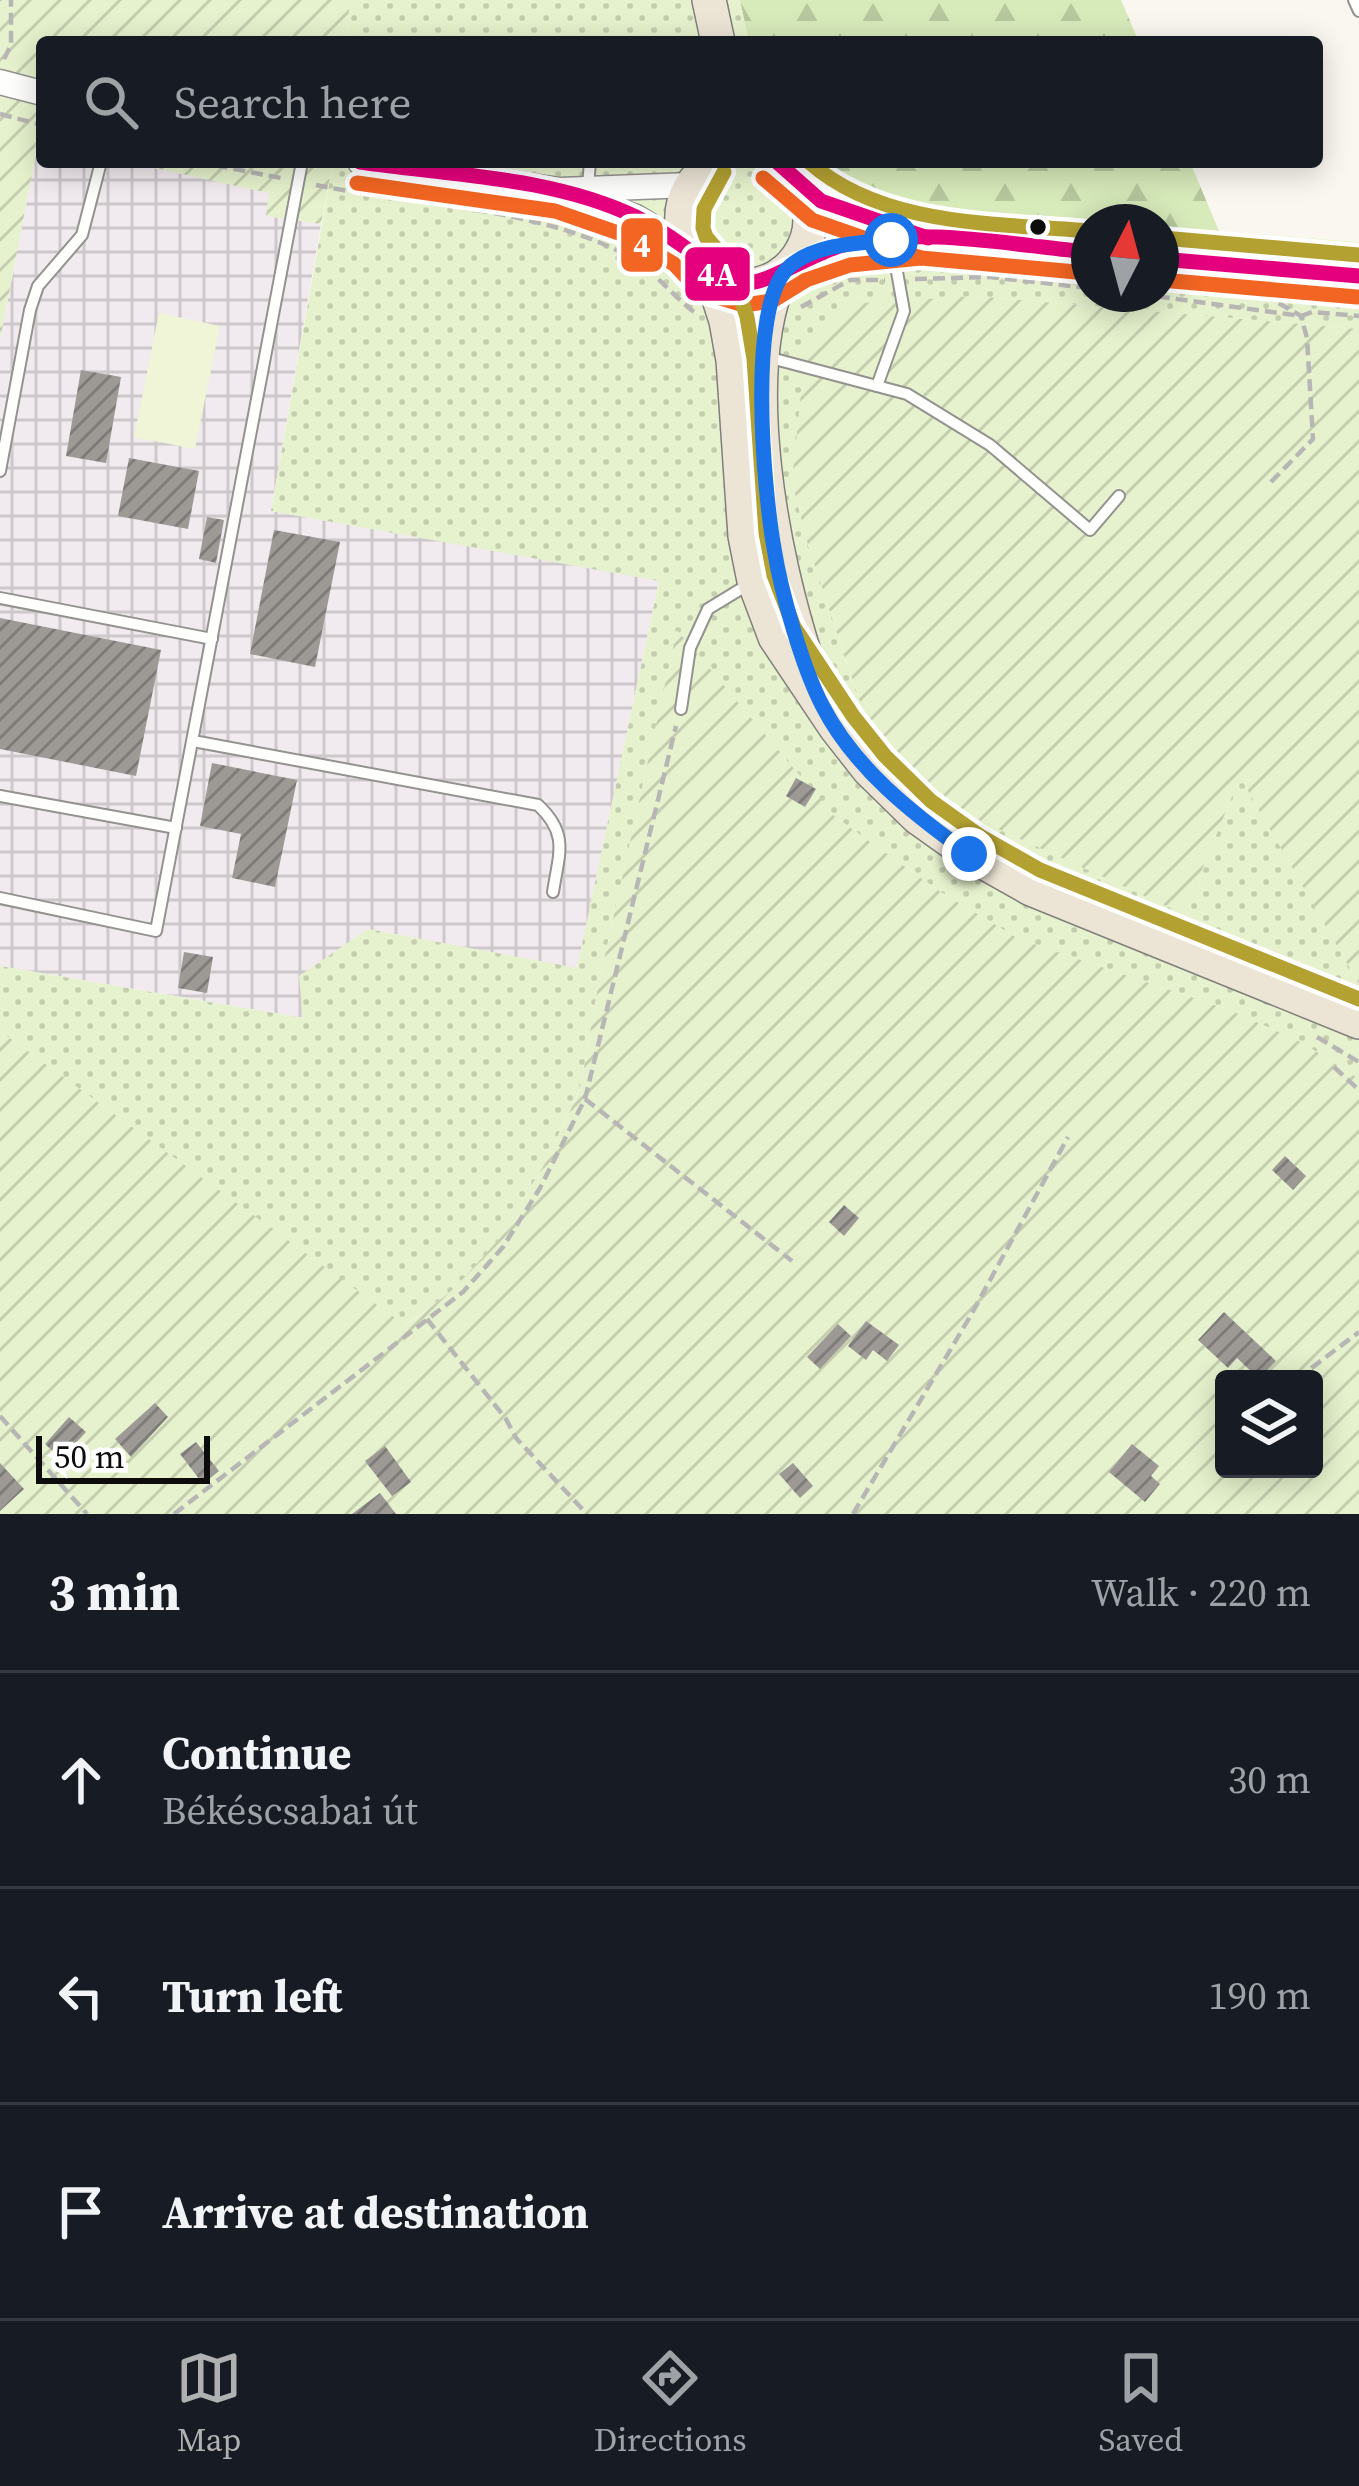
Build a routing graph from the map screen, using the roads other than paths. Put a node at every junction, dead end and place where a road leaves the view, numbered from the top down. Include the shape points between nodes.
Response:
1 (709, 0) edge
2 (1354, 0) edge
3 (1359, 11) edge
4 (717, 36) edge
5 (0, 82) edge
6 (36, 91) edge
7 (99, 168) edge
8 (301, 168) edge
9 (403, 168) edge
10 (589, 168) edge
11 (783, 168) edge
12 (704, 170) edge
13 (804, 188) junction
14 (587, 189) junction
15 (560, 190) junction
16 (921, 237) junction
17 (891, 240) junction
18 (687, 248) junction
19 (1071, 250) edge
20 (1179, 261) edge
21 (789, 267) junction
22 (711, 274) junction
23 (1359, 276) edge
24 (765, 340) junction
25 (878, 386) junction
26 (0, 471) edge
27 (1119, 496) dead end
28 (754, 581) junction
29 (0, 598) edge
30 (212, 639) junction
31 (821, 703) junction
32 (681, 709) road end
33 (193, 741) junction
34 (0, 796) edge
35 (176, 828) junction
36 (553, 892) dead end
37 (0, 898) edge
38 (1315, 1018) junction
39 (1359, 1022) edge
40 (1359, 1033) edge

1 - 4 main road
2 - 3 lane
5 - 6 street
7 - 26 lane via 82,235 38,286 30,310
8 - 30 lane
9 - 15 street
10 - 14 lane
11 - 13 main road
12 - 14 street
12 - 18 main road via 681,213
13 - 16 street
13 - 21 main road via 811,226
14 - 15 street
15 - 18 street via 636,217
16 - 17 street
16 - 19 street
17 - 21 street via 844,244
17 - 25 lane via 904,310
18 - 22 main road
20 - 23 street
21 - 22 main road via 747,284
21 - 24 main road via 770,300
22 - 28 main road via 733,360
24 - 25 lane
24 - 31 main road via 774,550
25 - 27 lane via 907,394 990,445 1090,530
28 - 31 main road via 775,637
28 - 32 lane via 708,609 690,648
29 - 30 lane
30 - 33 lane
31 - 38 main road via 869,770 969,854
33 - 35 lane
33 - 36 lane via 538,805 561,840
34 - 35 lane
35 - 37 lane via 156,931
38 - 39 main road
38 - 40 lane

